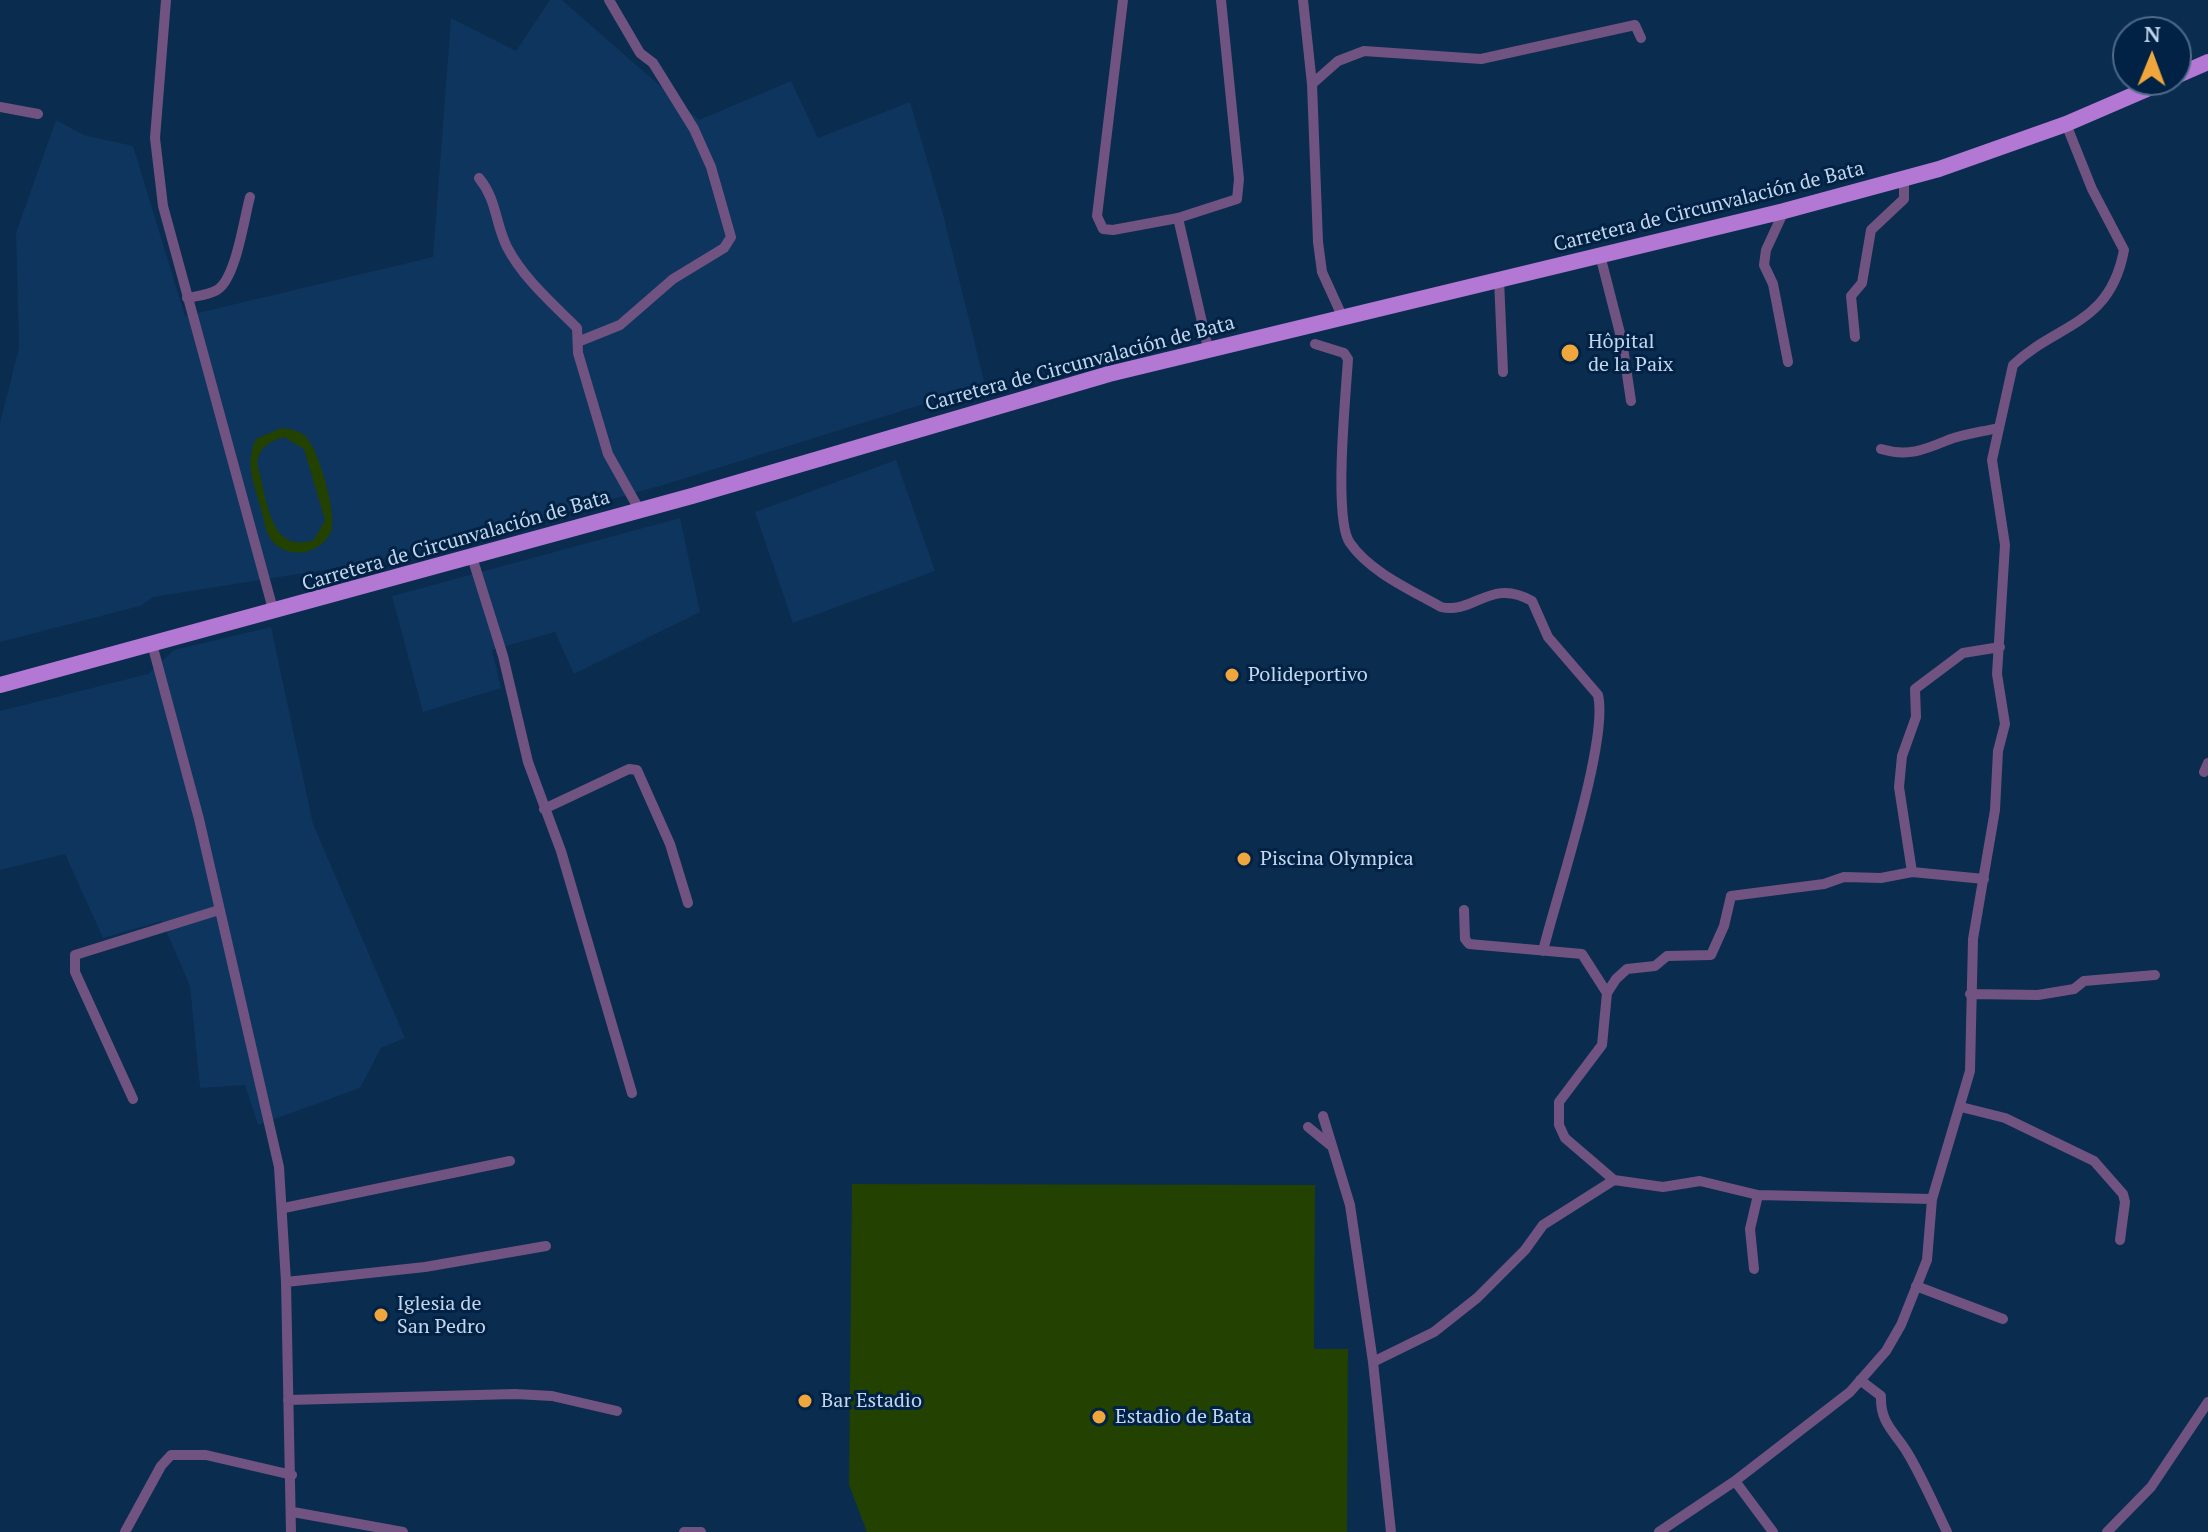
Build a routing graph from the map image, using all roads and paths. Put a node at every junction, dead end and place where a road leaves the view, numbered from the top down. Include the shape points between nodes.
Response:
1 (166, 0) edge
2 (609, 0) edge
3 (1123, 0) edge
4 (1221, 0) edge
5 (1303, 0) edge
6 (1641, 38) dead end
7 (1312, 84) junction
8 (2131, 96) edge
9 (0, 107) edge
10 (38, 114) dead end
11 (2066, 124) junction
12 (479, 178) dead end
13 (1904, 178) junction
14 (250, 197) dead end
15 (1784, 211) junction
16 (1178, 218) junction
17 (1600, 255) junction
18 (1499, 279) junction
19 (187, 298) junction
20 (1343, 318) junction
21 (1855, 337) dead end
22 (580, 341) junction
23 (1315, 344) dead end
24 (1208, 348) junction
25 (1788, 362) dead end
26 (1503, 372) dead end
27 (1631, 401) dead end
28 (1998, 428) junction
29 (1881, 449) dead end
30 (640, 511) junction
31 (472, 557) junction
32 (274, 613) junction
33 (152, 644) junction
34 (2000, 647) junction
35 (0, 685) edge
36 (544, 809) junction
37 (1912, 872) junction
38 (1984, 879) junction
39 (688, 903) dead end
40 (219, 910) junction
41 (1464, 910) dead end
42 (1543, 951) junction
43 (2155, 975) dead end
44 (1607, 993) junction
45 (1970, 994) junction
46 (632, 1093) dead end
47 (133, 1099) dead end
48 (1961, 1107) junction
49 (1323, 1116) dead end
50 (1308, 1127) dead end
51 (1330, 1145) junction
52 (510, 1161) dead end
53 (1614, 1180) junction
54 (1758, 1195) junction
55 (1932, 1199) junction
56 (284, 1208) junction
57 (2120, 1240) dead end
58 (546, 1246) dead end
59 (1754, 1269) dead end
60 (286, 1282) junction
61 (1916, 1286) junction
62 (2003, 1319) dead end
63 (1373, 1362) junction
64 (1860, 1380) junction
65 (288, 1400) junction
66 (2208, 1402) edge
67 (617, 1411) dead end
68 (292, 1475) junction
69 (1735, 1481) junction
70 (293, 1512) junction
71 (125, 1532) edge
72 (291, 1532) edge
73 (403, 1532) edge
74 (684, 1532) edge
75 (701, 1532) edge
76 (1391, 1532) edge
77 (1659, 1532) edge
78 (1773, 1532) edge
79 (1947, 1532) edge
80 (2107, 1532) edge

1 - 19 street via 155,138 163,206
2 - 22 street via 694,129 731,237 724,248 673,279 620,325
3 - 16 street via 1097,216 1103,229 1113,230
4 - 16 street via 1237,199
5 - 7 street
6 - 7 street via 1635,25 1464,61 1364,51 1338,61
7 - 20 street via 1318,242 1322,272
8 - 11 main road, Carretera de Circunvalación de Bata
9 - 10 street
11 - 13 main road, Carretera de Circunvalación de Bata
11 - 28 street via 2092,189 2122,240 2122,257 2107,292 2089,315 2013,365
12 - 22 street via 494,201 507,248 577,328
13 - 15 main road, Carretera de Circunvalación de Bata
13 - 21 street via 1904,199 1871,230 1862,283 1851,296
14 - 19 street via 223,285
15 - 17 main road, Carretera de Circunvalación de Bata
15 - 25 street via 1764,265 1773,284
16 - 24 street
17 - 18 main road, Carretera de Circunvalación de Bata
17 - 27 street
18 - 20 main road, Carretera de Circunvalación de Bata
18 - 26 street
19 - 32 street
20 - 24 main road, Carretera de Circunvalación de Bata
22 - 30 street via 578,353 608,454
23 - 42 street via 1348,359 1341,499 1347,541 1363,558 1441,607 1452,609 1490,593 1532,601 1548,637 1598,695 1597,744
24 - 30 main road, Carretera de Circunvalación de Bata
28 - 29 street via 1923,452
28 - 34 street via 1992,466 2006,552
30 - 31 main road, Carretera de Circunvalación de Bata
31 - 32 main road, Carretera de Circunvalación de Bata
31 - 36 street
32 - 33 main road, Carretera de Circunvalación de Bata
33 - 35 main road, Carretera de Circunvalación de Bata
33 - 40 street
34 - 37 street via 1963,653 1915,689 1916,717 1902,756 1899,787
34 - 38 street via 1997,674 2005,724
36 - 39 street via 629,769 637,770 670,844
36 - 46 street
37 - 38 street
37 - 44 street via 1731,896 1711,955 1667,956 1655,966 1627,969
38 - 45 street
40 - 47 street via 75,955 75,972
40 - 56 street via 274,1136
41 - 42 street via 1469,944
42 - 44 street via 1585,956
43 - 45 street via 2084,981 2074,989 2038,995
44 - 53 street via 1602,1045 1559,1102 1558,1114 1565,1138
45 - 48 street via 1970,1071
48 - 55 street
48 - 57 street via 2005,1118 2094,1161 2123,1194
49 - 51 street
50 - 51 street
51 - 63 street via 1350,1205
52 - 56 street
53 - 54 street via 1663,1187 1700,1181
53 - 63 street via 1543,1225 1477,1298 1434,1332
54 - 55 street
54 - 59 street via 1750,1229
55 - 61 street via 1929,1254
56 - 60 street
58 - 60 street via 425,1267
60 - 65 street
61 - 62 street
61 - 64 street via 1886,1351
63 - 76 street
64 - 69 street
64 - 79 street via 1881,1396 1881,1413 1890,1432 1906,1450
65 - 67 street via 515,1394 552,1396
65 - 68 street
66 - 80 street via 2151,1487
68 - 70 street
68 - 71 street via 206,1455 171,1455
69 - 77 street
69 - 78 street
70 - 72 street
70 - 73 street
74 - 75 street

